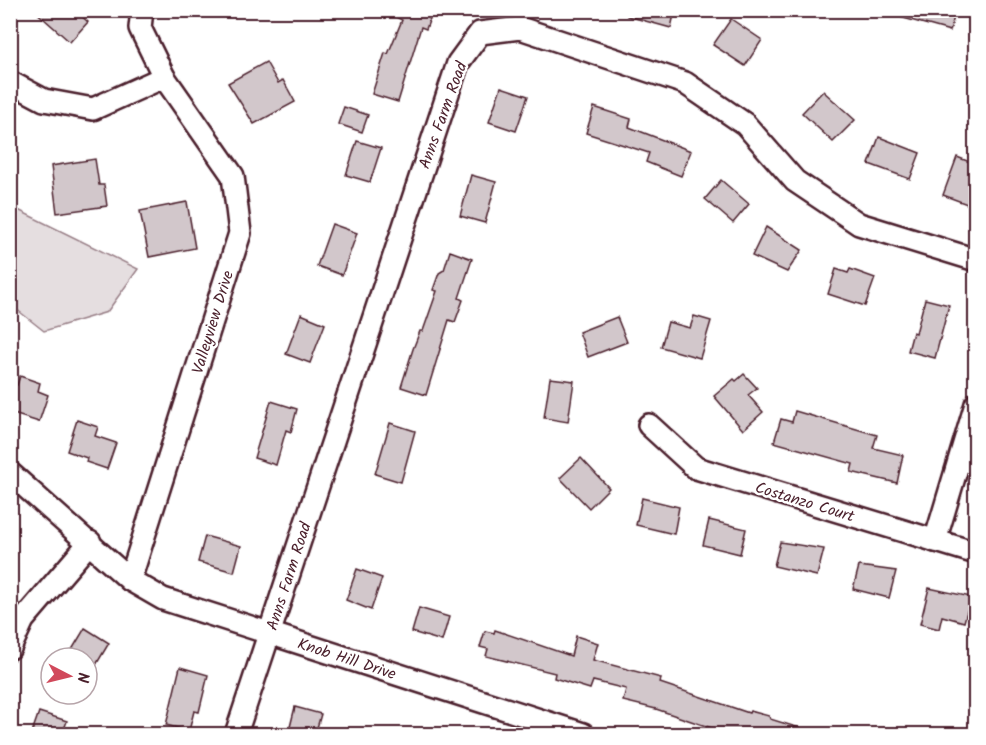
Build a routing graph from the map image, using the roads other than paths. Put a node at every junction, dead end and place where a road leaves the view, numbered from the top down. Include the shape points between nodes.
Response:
1 (142, 10) edge
2 (164, 77) junction
3 (10, 82) edge
4 (975, 260) edge
5 (975, 404) edge
6 (649, 425) dead end
7 (10, 473) edge
8 (935, 541) junction
9 (90, 542) junction
10 (975, 553) edge
11 (130, 580) junction
12 (269, 633) junction
13 (10, 648) edge
14 (522, 725) edge
15 (236, 735) edge
16 (583, 735) edge

1 - 2 street, Valleyview Drive via 140,28
2 - 3 street via 93,109 44,100
2 - 11 street, Valleyview Drive via 233,176 240,233
4 - 12 street, Anns Farm Road via 859,224 795,181 745,124 685,83 520,28 480,33 458,63
5 - 8 street
6 - 8 street, Costanzo Court via 696,468
7 - 9 street, Knob Hill Drive
8 - 10 street, Costanzo Court
9 - 11 street, Knob Hill Drive
9 - 13 street via 23,620
11 - 12 street, Knob Hill Drive via 163,599
12 - 14 street, Knob Hill Drive
12 - 15 street, Anns Farm Road
14 - 16 street, Knob Hill Drive

